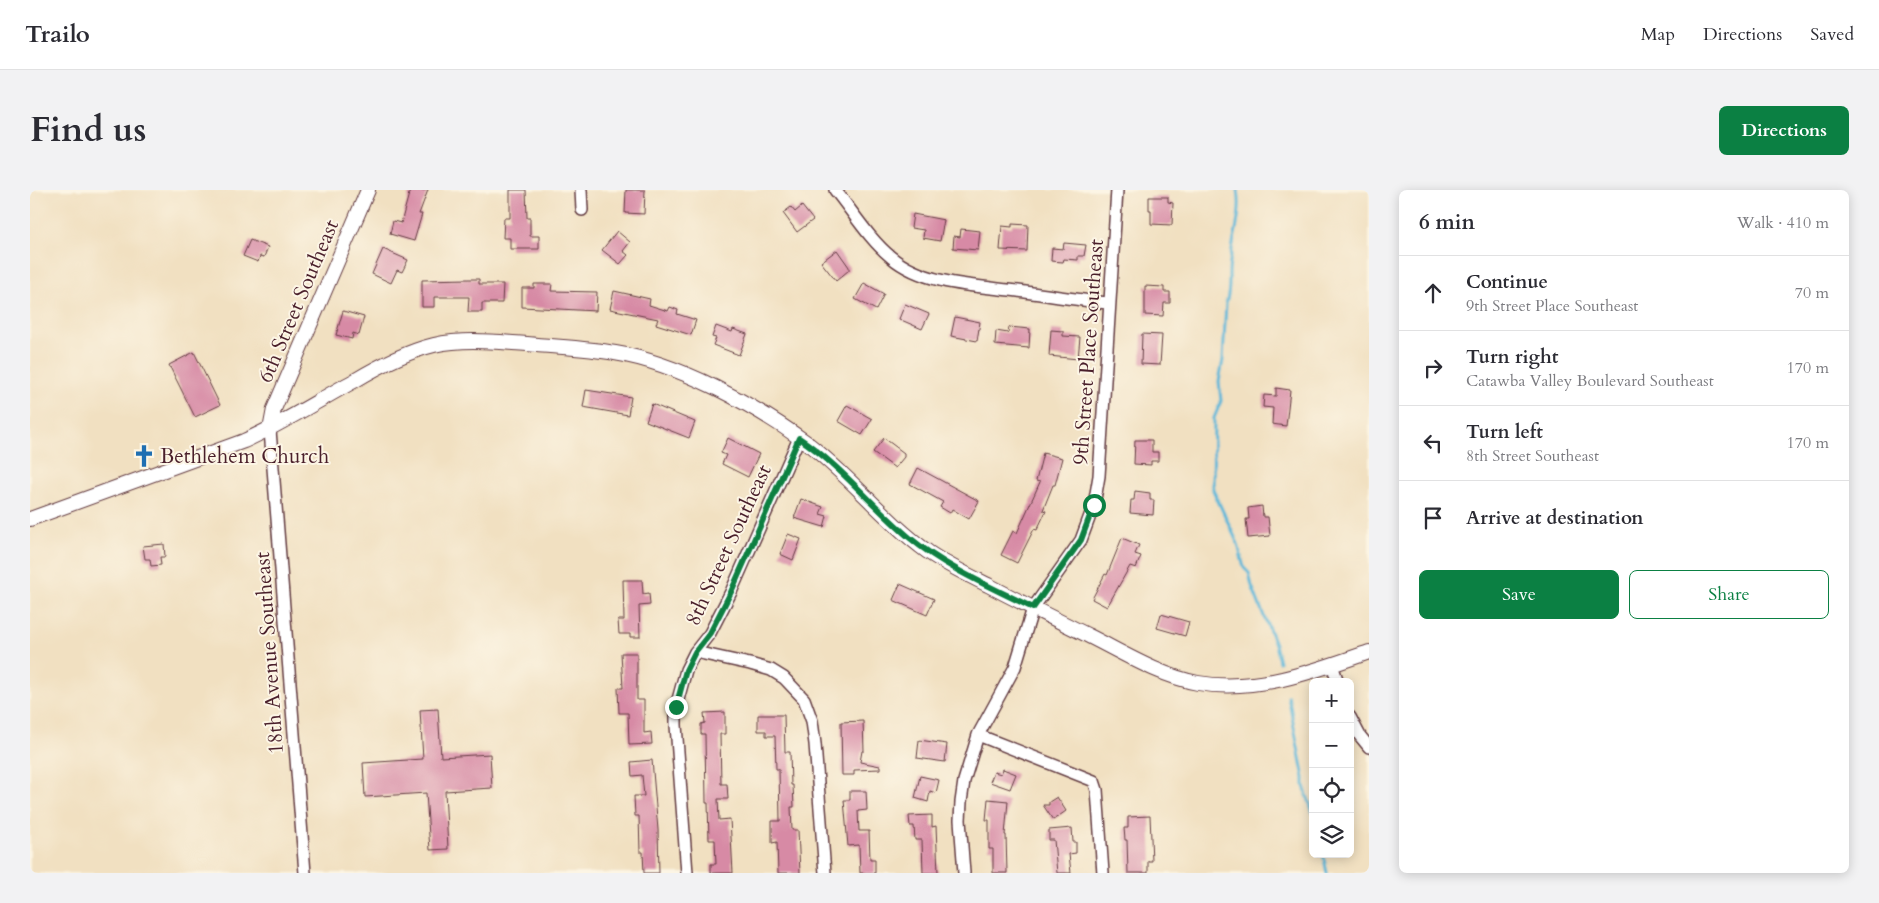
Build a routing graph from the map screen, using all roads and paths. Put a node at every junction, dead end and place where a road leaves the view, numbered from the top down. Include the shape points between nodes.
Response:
1 (368, 190) edge
2 (580, 190) edge
3 (835, 190) edge
4 (1116, 190) edge
5 (582, 210) dead end
6 (1108, 303) junction
7 (270, 430) junction
8 (799, 438) junction
9 (30, 519) edge
10 (1033, 608) junction
11 (695, 652) junction
12 (1369, 652) edge
13 (1332, 665) junction
14 (1337, 678) edge
15 (1353, 723) edge
16 (978, 736) junction
17 (1369, 747) edge
18 (305, 873) edge
19 (687, 873) edge
20 (825, 873) edge
21 (964, 873) edge
22 (1103, 873) edge

1 - 7 street, 6th Street Southeast via 278,401
2 - 5 street
3 - 6 street via 892,258 926,275 959,284
4 - 6 street, 9th Street Place Southeast via 1112,283
6 - 10 street, 9th Street Place Southeast via 1099,476 1094,505 1081,540
7 - 8 street via 373,370 416,350 457,341 485,341 615,353 653,363 717,389
7 - 9 street
7 - 18 street, 18th Avenue Southeast
8 - 10 street via 918,544 959,570
8 - 11 street, 8th Street Southeast via 731,592 710,633
10 - 13 street via 1155,669 1197,683 1228,685 1273,681
10 - 16 street, 9th Street Place Southeast via 1015,667
11 - 19 street, 8th Street Southeast via 686,670 676,707
11 - 20 street via 771,670 784,678 804,699 814,736
12 - 13 street
13 - 14 street
15 - 17 street
16 - 21 street, 9th Street Place Southeast via 961,802
16 - 22 street via 1094,781

